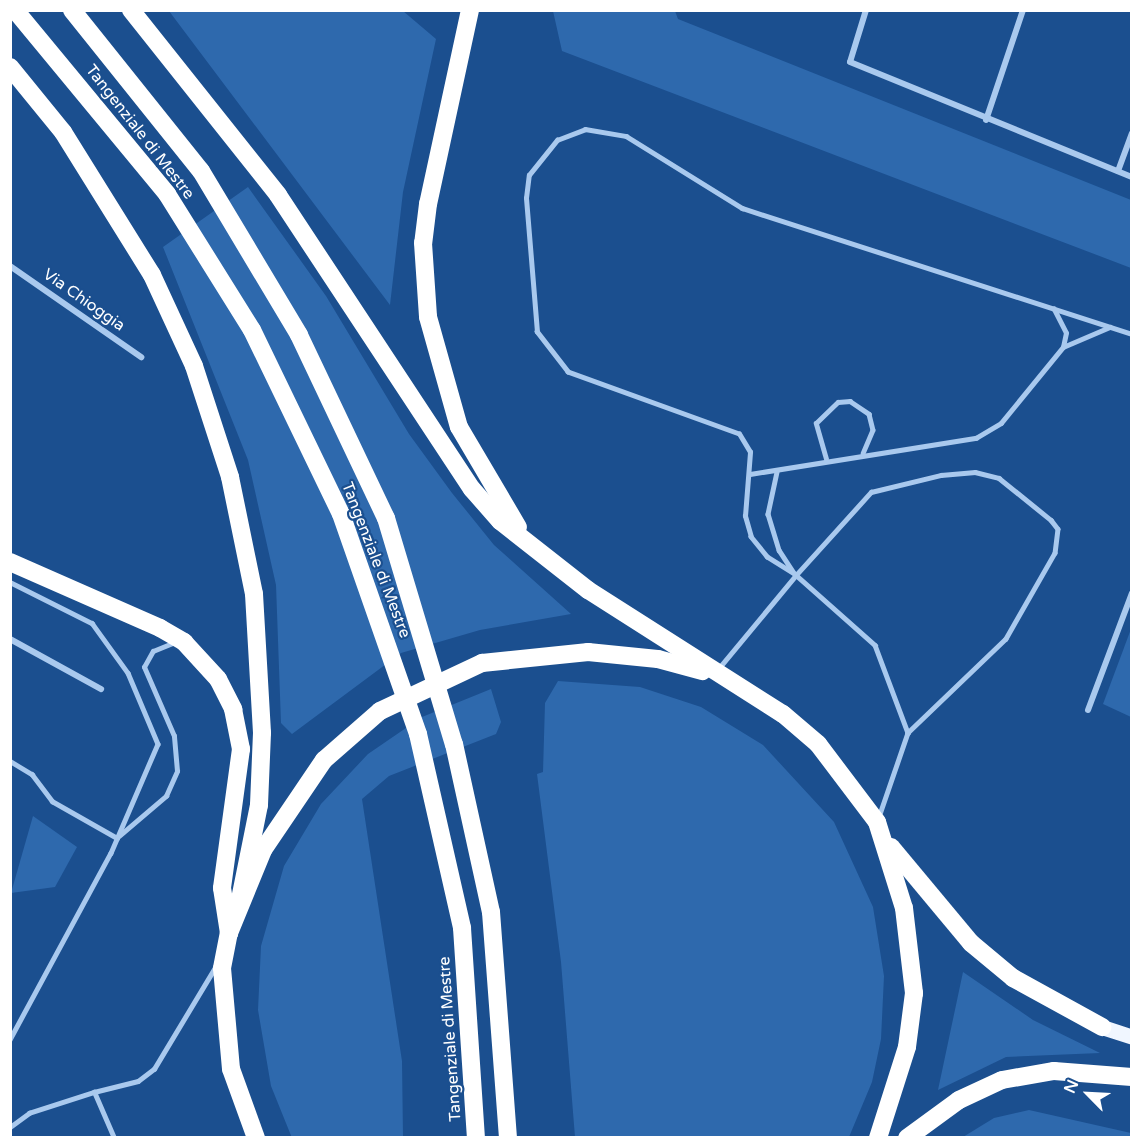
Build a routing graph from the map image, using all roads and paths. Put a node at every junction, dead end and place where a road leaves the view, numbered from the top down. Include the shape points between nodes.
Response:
1 (15, 10) edge
2 (72, 10) edge
3 (131, 10) edge
4 (470, 10) edge
5 (866, 10) edge
6 (1023, 10) edge
7 (10, 67) edge
8 (986, 120) junction
9 (1131, 133) edge
10 (1118, 171) junction
11 (1131, 177) edge
12 (10, 266) edge
13 (1052, 307) junction
14 (1110, 327) junction
15 (1131, 334) edge
16 (1063, 346) junction
17 (141, 357) dead end
18 (863, 453) junction
19 (826, 459) junction
20 (777, 472) junction
21 (750, 474) junction
22 (530, 546) junction
23 (10, 562) edge
24 (795, 575) junction
25 (10, 582) edge
26 (1131, 593) edge
27 (10, 639) edge
28 (184, 642) junction
29 (715, 674) junction
30 (101, 689) dead end
31 (1088, 710) dead end
32 (908, 733) junction
33 (10, 761) edge
34 (878, 822) junction
35 (117, 838) junction
36 (886, 841) junction
37 (239, 904) junction
38 (228, 940) junction
39 (1102, 1027) joint
40 (1131, 1036) edge
41 (10, 1040) edge
42 (1131, 1077) edge
43 (93, 1092) junction
44 (10, 1127) edge
45 (114, 1137) edge
46 (256, 1137) edge
47 (476, 1137) edge
48 (508, 1137) edge
49 (878, 1137) edge
50 (907, 1137) edge

1 - 47 highway, Tangenziale di Mestre, bridge via 167,194 252,330 341,514 418,734 462,928
2 - 48 highway, Tangenziale di Mestre, bridge via 201,171 299,335 387,518 454,744 491,912
3 - 22 highway via 162,45 340,282 472,489
4 - 22 highway via 427,214 428,317 459,427
5 - 8 street via 850,62
6 - 8 street
7 - 37 highway via 63,132 174,318 209,408 236,502 254,594 262,732 259,805
8 - 10 street
9 - 10 street
10 - 11 street
12 - 17 street, Via Chioggia
13 - 14 lane
13 - 16 lane via 1064,323
13 - 21 lane via 742,208 626,136 585,129 557,140 528,176 526,198 537,332 550,356 593,383 735,430 749,447
14 - 15 lane
14 - 16 lane
16 - 18 lane via 1000,423 976,438
18 - 19 lane
18 - 19 lane via 873,430 869,414 850,401 838,402 816,423
19 - 20 lane
20 - 21 lane
20 - 24 lane via 768,514 779,550
21 - 24 lane via 745,516 751,537 767,557
22 - 29 highway
23 - 28 highway via 126,611
24 - 29 lane via 738,639
24 - 32 lane via 875,645
24 - 32 lane via 871,492 941,475 975,472 999,478 1058,529 1055,553 1006,639
25 - 35 lane via 92,623 128,673 153,722 157,752
26 - 31 street
27 - 30 street
28 - 35 lane via 161,646 144,664 174,736 175,778 166,796
28 - 38 highway via 218,679 240,739 238,793 222,888
29 - 34 highway via 783,714 818,744
29 - 37 highway via 648,658 553,652 482,663 414,690 380,711 324,760 287,810
32 - 34 lane
33 - 35 lane via 32,774 52,801
34 - 36 highway
35 - 41 lane
36 - 39 highway via 971,943 1022,983
36 - 49 highway via 904,908 914,993 907,1047
37 - 38 highway
38 - 43 lane via 154,1069 138,1081
38 - 46 highway via 224,1025 231,1069
39 - 40 main road
42 - 50 highway via 1054,1071 1002,1080 959,1100
43 - 44 lane via 30,1113
43 - 45 lane

